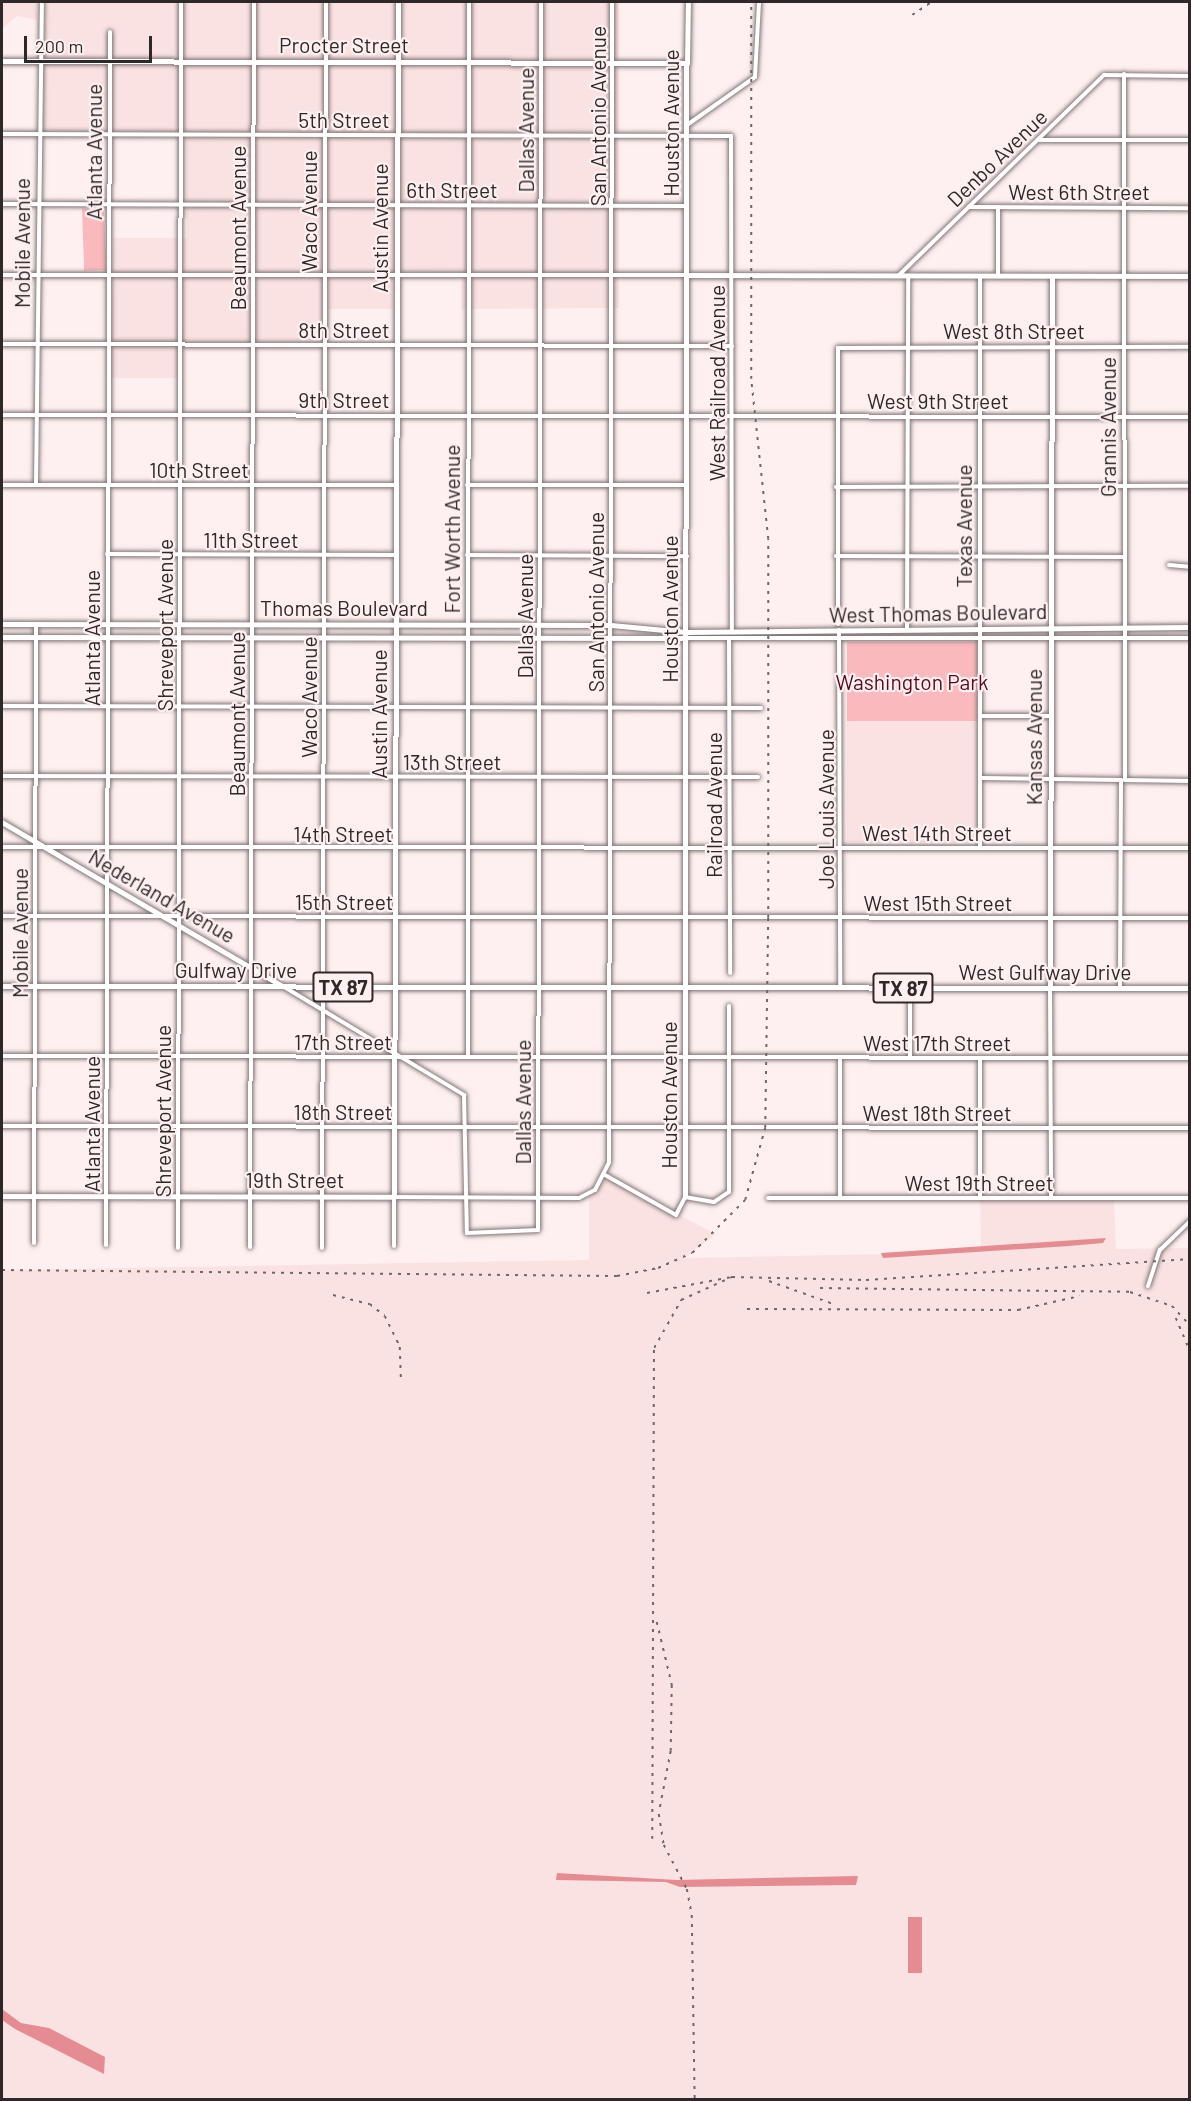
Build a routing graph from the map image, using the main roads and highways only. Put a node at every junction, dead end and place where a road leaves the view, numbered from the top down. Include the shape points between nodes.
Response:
1 (2, 986) edge
2 (686, 987) joint
3 (1190, 988) edge

1 - 2 main road, Gulfway Drive / TX 87
2 - 3 main road, West Gulfway Drive / TX 87

